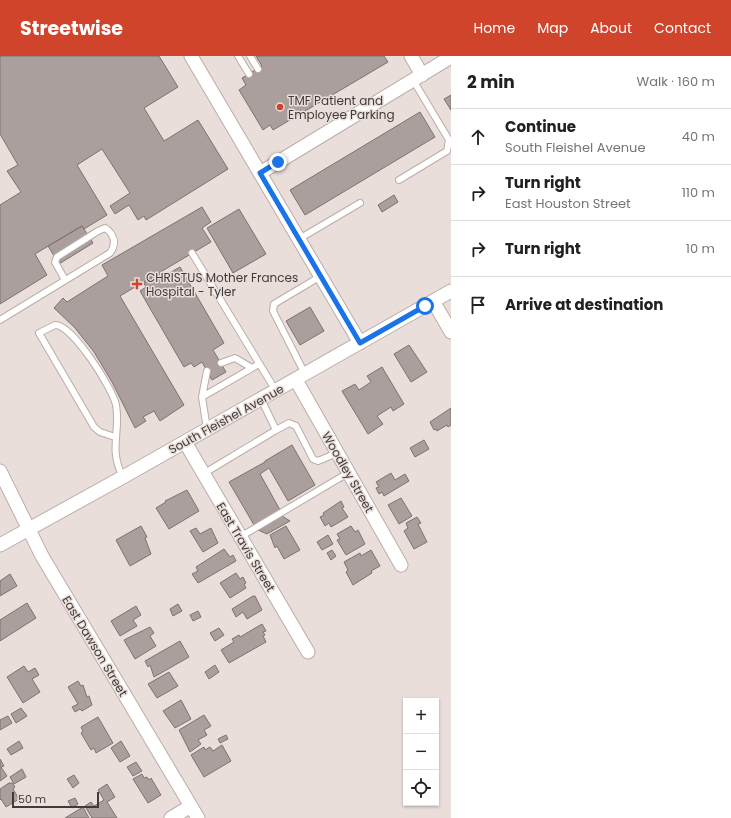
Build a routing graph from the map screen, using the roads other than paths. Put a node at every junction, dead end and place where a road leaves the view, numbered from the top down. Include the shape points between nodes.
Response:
1 (238, 56) edge
2 (250, 56) edge
3 (411, 56) edge
4 (195, 57) edge
5 (451, 57) edge
6 (258, 69) dead end
7 (249, 74) dead end
8 (417, 77) junction
9 (260, 173) junction
10 (399, 180) dead end
11 (360, 203) dead end
12 (299, 239) junction
13 (192, 253) dead end
14 (321, 276) junction
15 (65, 280) junction
16 (451, 291) edge
17 (433, 301) junction
18 (0, 320) edge
19 (451, 332) edge
20 (360, 343) junction
21 (221, 363) dead end
22 (259, 364) junction
23 (252, 368) junction
24 (207, 371) dead end
25 (301, 377) junction
26 (276, 391) junction
27 (202, 397) junction
28 (260, 399) junction
29 (207, 429) junction
30 (276, 430) junction
31 (115, 437) junction
32 (185, 442) junction
33 (337, 453) junction
34 (0, 471) edge
35 (348, 473) junction
36 (203, 474) junction
37 (123, 477) junction
38 (27, 529) junction
39 (240, 537) junction
40 (0, 545) edge
41 (401, 565) dead end
42 (308, 652) dead end
43 (191, 806) junction
44 (170, 818) edge
45 (198, 818) edge

1 - 7 lane
2 - 6 lane
3 - 8 street
4 - 9 street
5 - 8 street
8 - 9 street
8 - 10 lane via 449,140 447,151
9 - 12 street
11 - 12 lane
12 - 14 street
13 - 22 lane
14 - 20 street
14 - 25 lane via 274,304 272,312
15 - 15 lane via 110,253 114,240 108,230 105,228 98,231 57,257 55,262
15 - 18 lane
16 - 17 street, South Fleishel Avenue
17 - 19 street
17 - 20 street, South Fleishel Avenue
20 - 25 street, South Fleishel Avenue
21 - 23 lane via 235,358
22 - 23 lane
22 - 26 lane
23 - 27 lane
24 - 27 lane
25 - 26 street, South Fleishel Avenue
25 - 33 street, Woodley Street
26 - 28 street, South Fleishel Avenue
27 - 29 lane
28 - 29 street, South Fleishel Avenue
28 - 30 lane
29 - 32 street, South Fleishel Avenue
30 - 33 lane via 289,423 296,426 312,459 318,461
30 - 36 lane
31 - 31 lane via 114,399 90,358 62,326 51,326 39,333 94,427
31 - 37 lane via 116,462
32 - 36 street, East Travis Street
32 - 37 street, South Fleishel Avenue
33 - 35 street, Woodley Street
34 - 38 street, East Dawson Street
35 - 39 lane
35 - 41 street, Woodley Street
36 - 39 street, East Travis Street
37 - 38 street, South Fleishel Avenue
38 - 40 street, South Fleishel Avenue
38 - 43 street, East Dawson Street
39 - 42 street, East Travis Street
43 - 44 street
43 - 45 street, East Dawson Street

